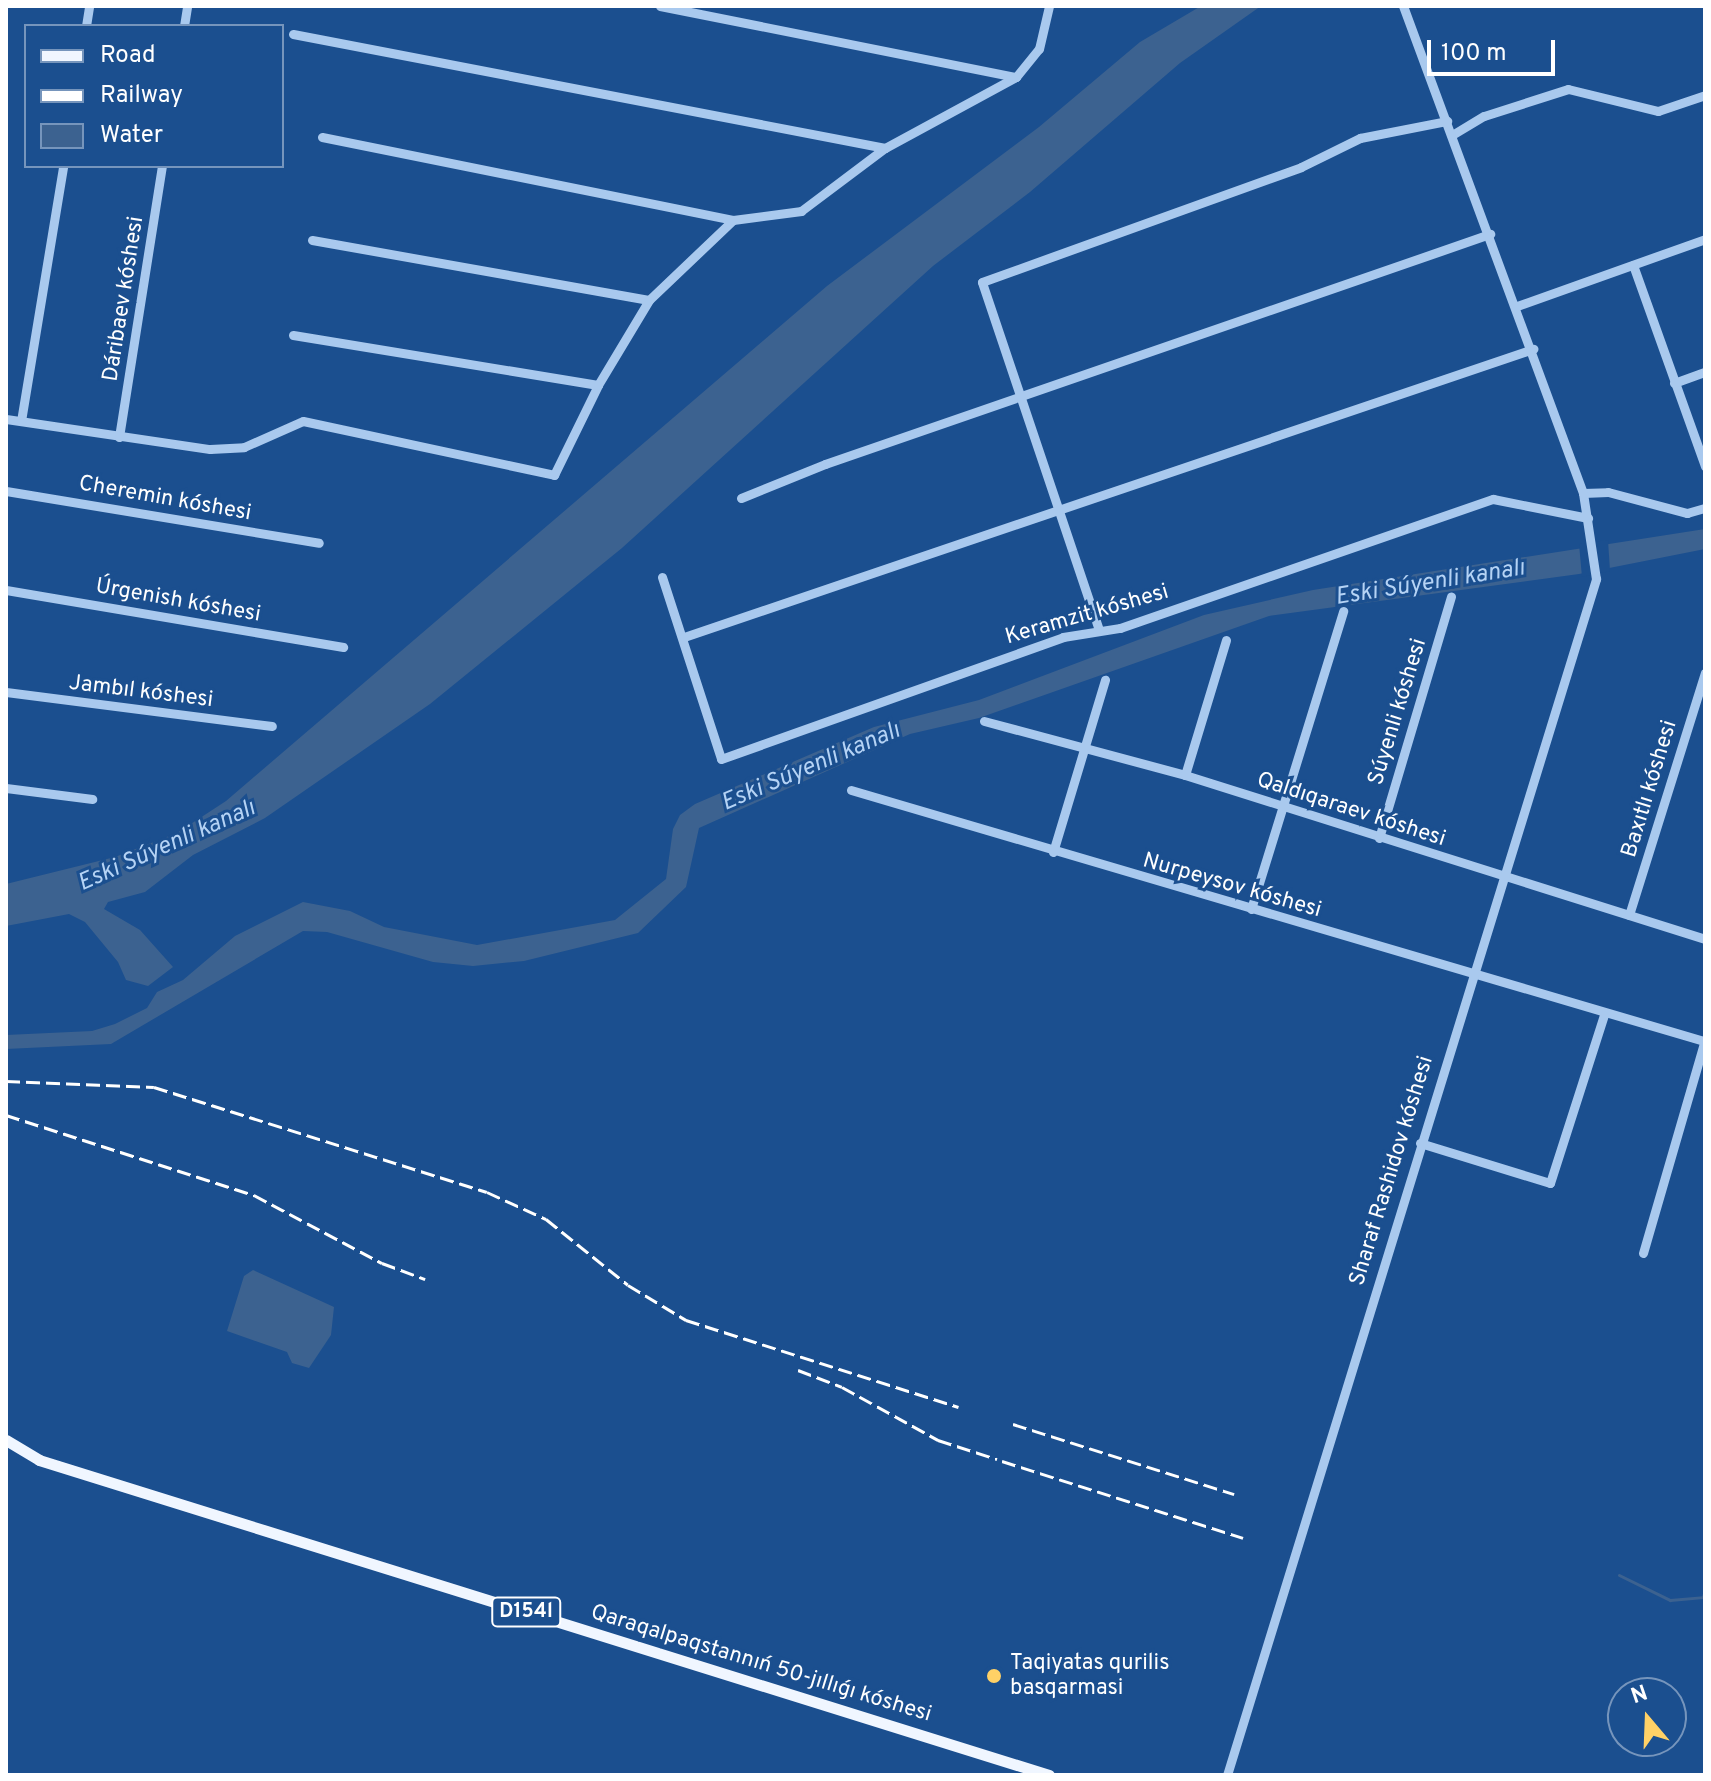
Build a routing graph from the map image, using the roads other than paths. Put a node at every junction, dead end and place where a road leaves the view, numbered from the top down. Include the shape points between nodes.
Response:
1 (660, 6) edge
2 (1049, 6) edge
3 (1403, 6) edge
4 (293, 34) dead end
5 (1016, 77) junction
6 (1705, 95) edge
7 (1447, 121) junction
8 (1452, 135) junction
9 (322, 137) dead end
10 (885, 148) junction
11 (63, 168) edge
12 (162, 168) edge
13 (733, 220) junction
14 (1490, 234) junction
15 (1705, 239) edge
16 (312, 240) dead end
17 (1633, 265) junction
18 (649, 300) junction
19 (1517, 306) junction
20 (293, 335) dead end
21 (1533, 349) junction
22 (1705, 372) edge
23 (1674, 383) junction
24 (598, 385) junction
25 (1020, 399) junction
26 (6, 419) edge
27 (21, 421) junction
28 (119, 437) junction
29 (1705, 466) edge
30 (6, 491) edge
31 (1583, 493) junction
32 (741, 498) dead end
33 (1705, 508) edge
34 (1060, 512) junction
35 (1588, 518) junction
36 (319, 543) dead end
37 (662, 577) dead end
38 (6, 590) edge
39 (1451, 596) dead end
40 (1343, 611) dead end
41 (1099, 630) junction
42 (684, 637) junction
43 (1226, 640) dead end
44 (343, 647) dead end
45 (1705, 673) edge
46 (1105, 680) dead end
47 (6, 692) edge
48 (984, 721) dead end
49 (272, 726) dead end
50 (1087, 748) junction
51 (1185, 775) junction
52 (6, 788) edge
53 (851, 790) dead end
54 (92, 799) dead end
55 (1283, 807) junction
56 (1379, 838) junction
57 (1053, 852) junction
58 (1501, 877) junction
59 (1251, 909) junction
60 (1629, 915) junction
61 (1705, 939) edge
62 (1471, 975) junction
63 (1604, 1015) junction
64 (1705, 1041) edge
65 (1420, 1143) junction
66 (1643, 1253) dead end
67 (6, 1440) edge
68 (1049, 1775) edge
69 (1227, 1775) edge

1 - 5 street
2 - 5 street via 1039,49
3 - 7 street
4 - 10 street
5 - 10 street
6 - 8 street via 1658,111 1568,89 1484,116
7 - 8 street
7 - 25 street via 1360,138 1301,167 982,282
8 - 14 street
9 - 13 street
10 - 13 street via 801,211
11 - 27 street
12 - 28 street, Dáribaev kóshesi
13 - 18 street
14 - 19 street
14 - 25 street
15 - 17 street
16 - 18 street
17 - 19 street
17 - 23 street
18 - 24 street
19 - 21 street
20 - 24 street
21 - 31 street
21 - 34 street
22 - 23 street
23 - 29 street
24 - 28 street via 554,475 303,421 244,447 210,449
25 - 32 street
25 - 34 street
26 - 27 street
27 - 28 street
30 - 36 street, Cheremin kóshesi
31 - 33 street via 1608,492 1687,513
31 - 35 street
34 - 41 street
34 - 42 street
35 - 41 street, Keramzit kóshesi via 1493,499 1120,628
35 - 58 street, Sharaf Rashidov kóshesi via 1596,579
37 - 42 street, Keramzit kóshesi
38 - 44 street, Úrgenish kóshesi
39 - 56 street, Súyenli kóshesi
40 - 55 street
41 - 42 street, Keramzit kóshesi via 1063,637 721,759
43 - 51 street
45 - 60 street, Baxıtlı kóshesi
46 - 50 street
47 - 49 street, Jambıl kóshesi
48 - 50 street, Qaldıqaraev kóshesi
50 - 51 street, Qaldıqaraev kóshesi
50 - 57 street
51 - 55 street, Qaldıqaraev kóshesi
52 - 54 street
53 - 57 street, Nurpeysov kóshesi
55 - 56 street, Qaldıqaraev kóshesi
55 - 59 street
56 - 58 street, Qaldıqaraev kóshesi
57 - 59 street, Nurpeysov kóshesi
58 - 60 street, Qaldıqaraev kóshesi
58 - 62 street, Sharaf Rashidov kóshesi
59 - 62 street, Nurpeysov kóshesi
60 - 61 street, Qaldıqaraev kóshesi
62 - 63 street, Nurpeysov kóshesi
62 - 65 street, Sharaf Rashidov kóshesi
63 - 64 street, Nurpeysov kóshesi
63 - 65 street via 1550,1183
64 - 66 street, Nurpeysov kóshesi
65 - 69 street, Sharaf Rashidov kóshesi
67 - 68 main road, Qaraqalpaqstannıń 50-jıllıǵı kóshesi / D154l via 39,1460

